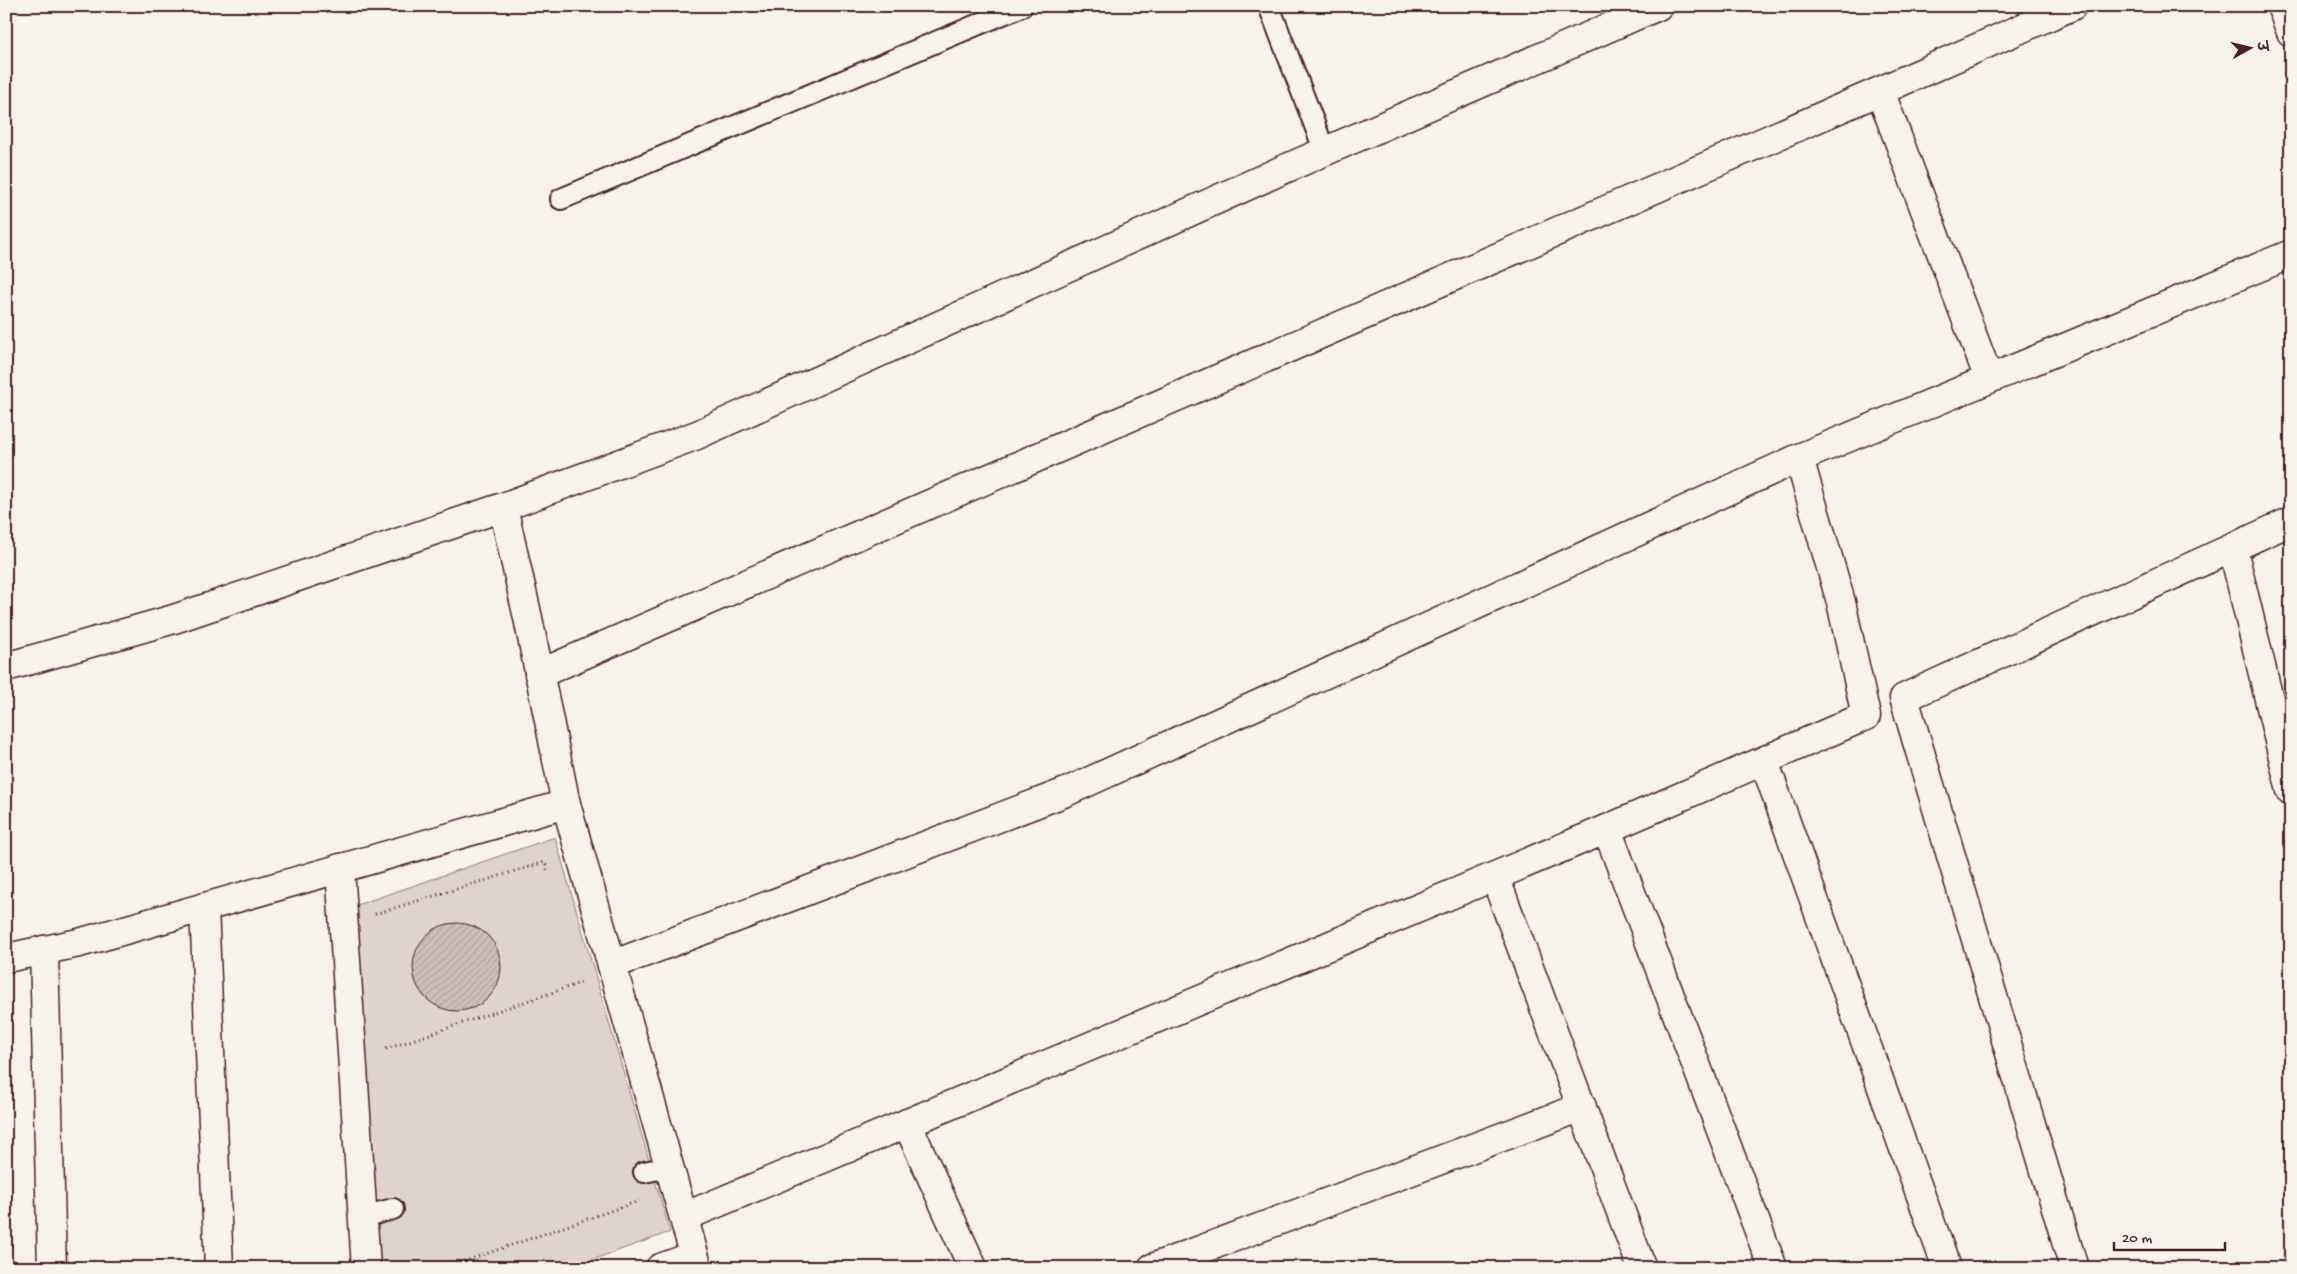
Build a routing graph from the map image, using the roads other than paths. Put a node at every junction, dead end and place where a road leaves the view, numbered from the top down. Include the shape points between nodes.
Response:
1 (1022, 6) edge
2 (1268, 6) edge
3 (1658, 6) edge
4 (2072, 6) edge
5 (2281, 6) edge
6 (2291, 32) edge
7 (1880, 91) junction
8 (1324, 152) junction
9 (561, 199) dead end
10 (2291, 254) edge
11 (1989, 379) junction
12 (1799, 458) junction
13 (503, 507) junction
14 (2291, 521) edge
15 (2233, 549) junction
16 (6, 667) edge
17 (539, 674) junction
18 (1904, 698) junction
19 (1866, 716) junction
20 (1764, 761) junction
21 (2291, 791) edge
22 (566, 804) junction
23 (1608, 829) junction
24 (340, 868) junction
25 (1495, 877) junction
26 (204, 907) junction
27 (44, 950) junction
28 (6, 958) edge
29 (612, 965) junction
30 (1582, 1107) junction
31 (907, 1124) junction
32 (393, 1209) dead end
33 (362, 1217) junction
34 (684, 1217) junction
35 (696, 1262) edge
36 (52, 1268) edge
37 (219, 1268) edge
38 (366, 1268) edge
39 (660, 1268) edge
40 (973, 1268) edge
41 (1152, 1268) edge
42 (1642, 1268) edge
43 (1773, 1268) edge
44 (1947, 1268) edge
45 (2074, 1268) edge

1 - 9 lane
2 - 8 lane
3 - 8 street
4 - 7 street
5 - 6 street
7 - 11 street
7 - 17 street
8 - 13 street via 697,435
10 - 11 street
11 - 12 street
12 - 19 street via 1841,602
12 - 29 street via 1066,792
13 - 16 street via 174,619
13 - 17 street
14 - 15 street
15 - 18 street
15 - 21 street
17 - 22 street
18 - 19 street
18 - 45 street
19 - 20 street
20 - 23 street
20 - 44 street
22 - 24 street
22 - 29 street
23 - 25 street
23 - 43 street
24 - 26 street
24 - 33 street
25 - 30 street
25 - 31 street
26 - 27 street
26 - 37 street
27 - 28 street
27 - 36 street
29 - 34 street via 657,1169
30 - 41 street
30 - 42 street
31 - 34 street
31 - 40 street
32 - 33 lane
33 - 38 street
34 - 35 street
35 - 39 street

